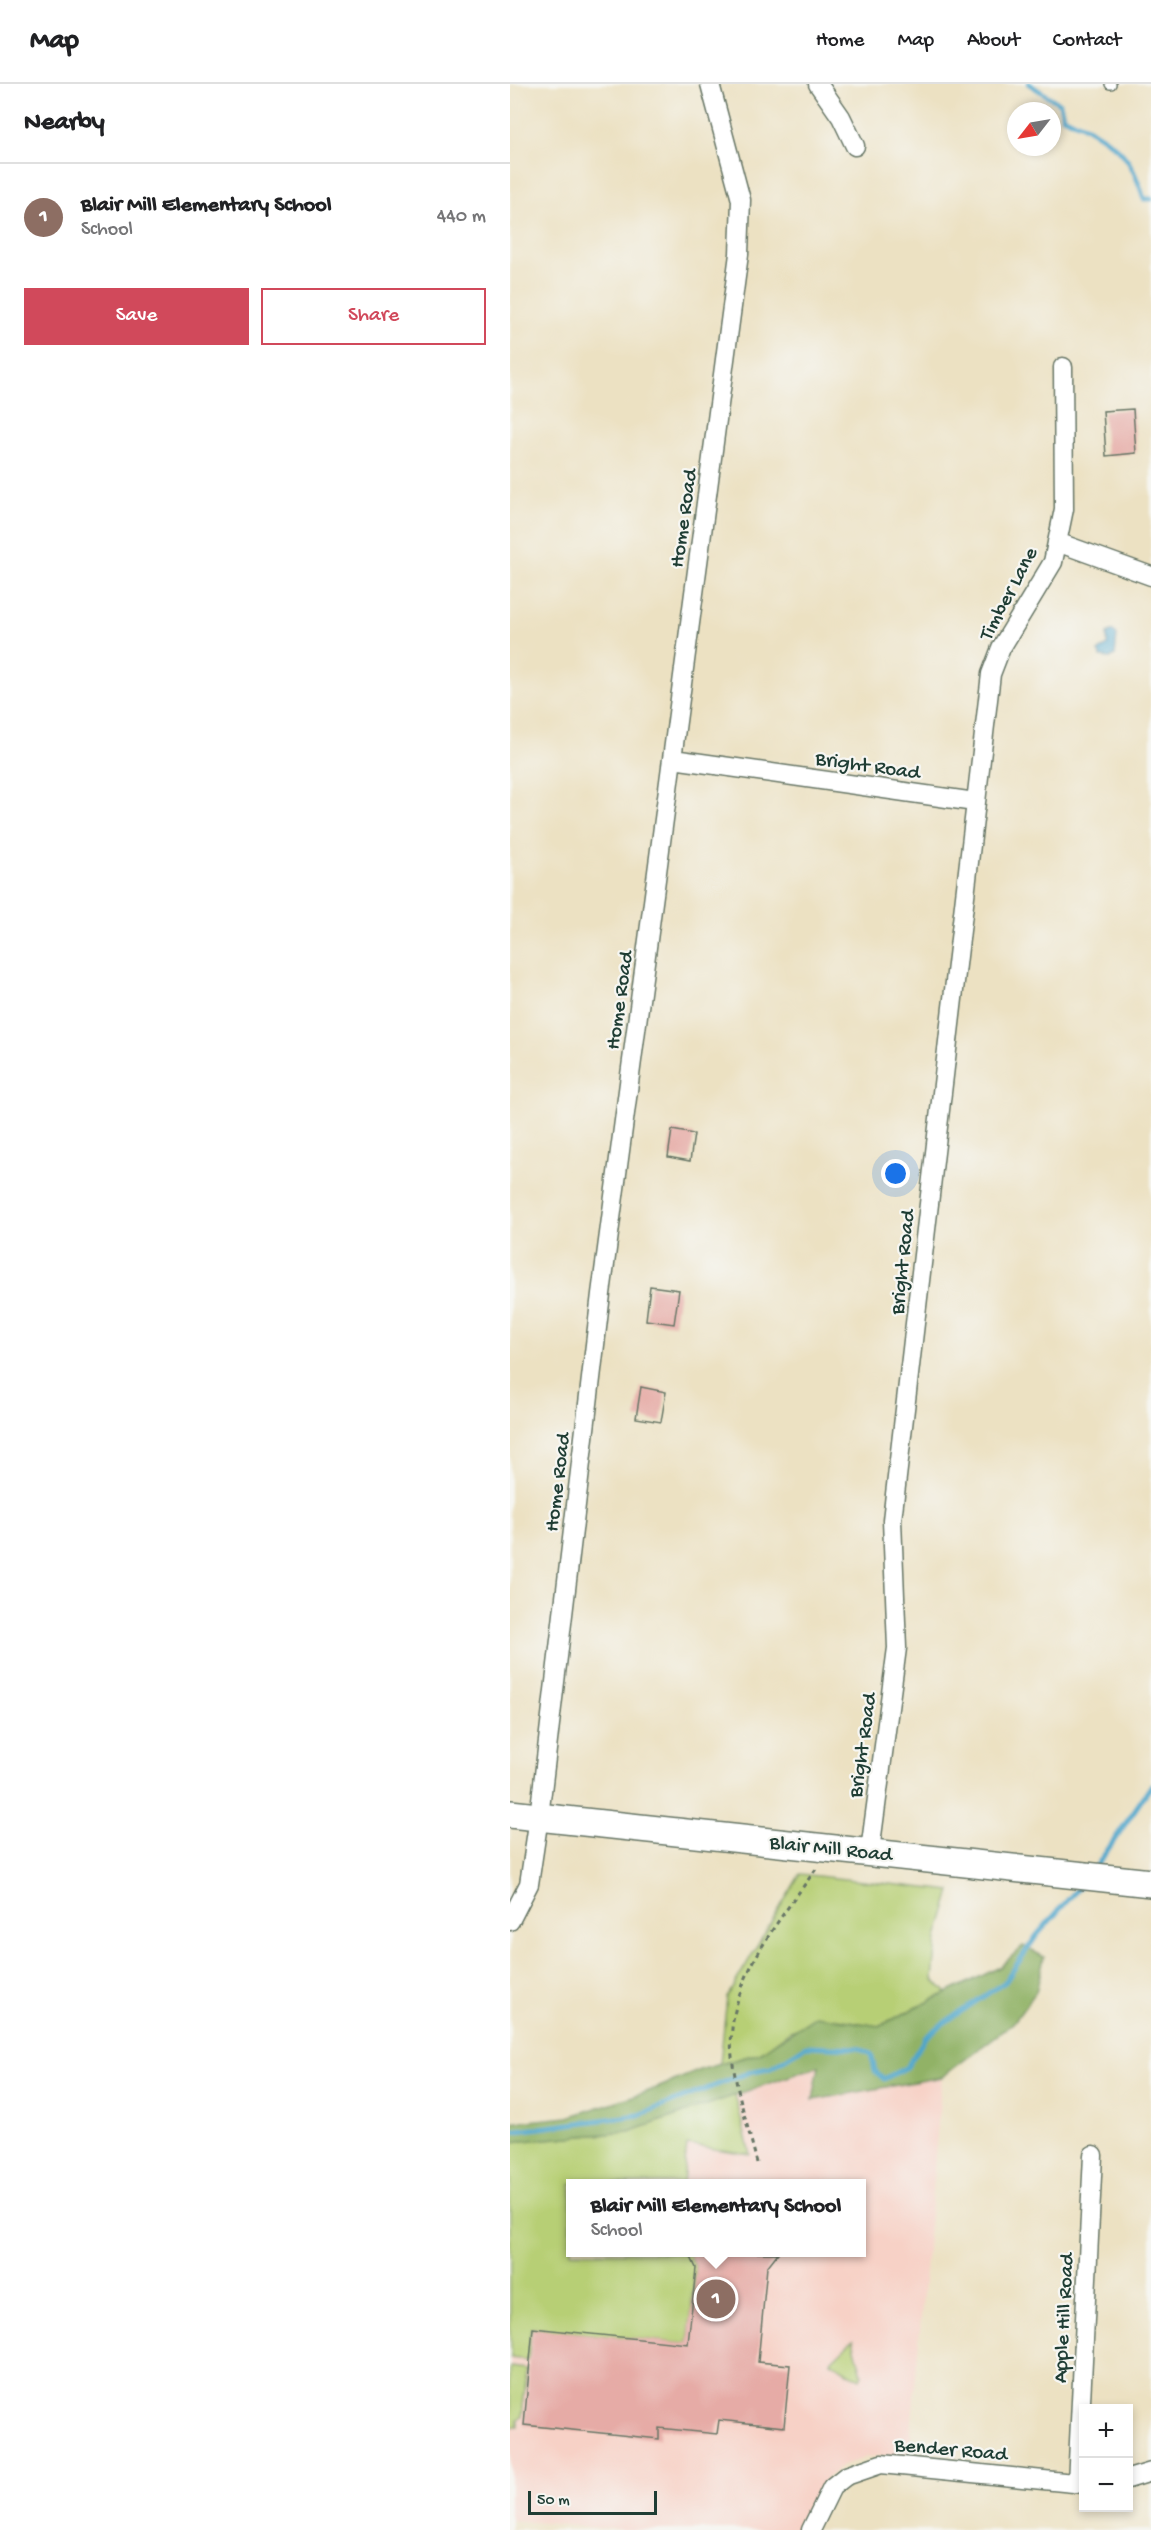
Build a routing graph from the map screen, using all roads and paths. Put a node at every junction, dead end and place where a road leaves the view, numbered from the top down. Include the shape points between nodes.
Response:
1 (710, 84) edge
2 (818, 84) edge
3 (855, 146) dead end
4 (1063, 367) dead end
5 (1057, 542) junction
6 (1151, 576) edge
7 (673, 759) junction
8 (975, 802) junction
9 (510, 1814) edge
10 (539, 1818) junction
11 (831, 1847) junction
12 (870, 1851) junction
13 (1151, 1883) edge
14 (510, 1921) edge
15 (1093, 2155) dead end
16 (757, 2163) dead end
17 (1081, 2458) edge
18 (1151, 2472) edge
19 (1133, 2477) edge
20 (1079, 2484) edge
21 (811, 2530) edge

1 - 7 street, Home Road via 741,200 742,227
2 - 3 street
4 - 5 street, Timber Lane via 1064,509
5 - 6 street
5 - 8 street, Timber Lane via 1053,562 1001,648 991,674
7 - 8 street, Bright Road
7 - 10 street, Home Road via 600,1306
8 - 12 street, Bright Road via 892,1520 897,1648
9 - 10 main road, Blair Mill Road
10 - 11 main road, Blair Mill Road
10 - 14 street, Home Road via 529,1884
11 - 12 main road, Blair Mill Road
11 - 16 path via 782,1916 742,1985 734,2020 733,2063
12 - 13 main road, Blair Mill Road
15 - 17 street, Apple Hill Road
18 - 19 street
20 - 21 street, Bender Road via 881,2464 846,2476 832,2487

